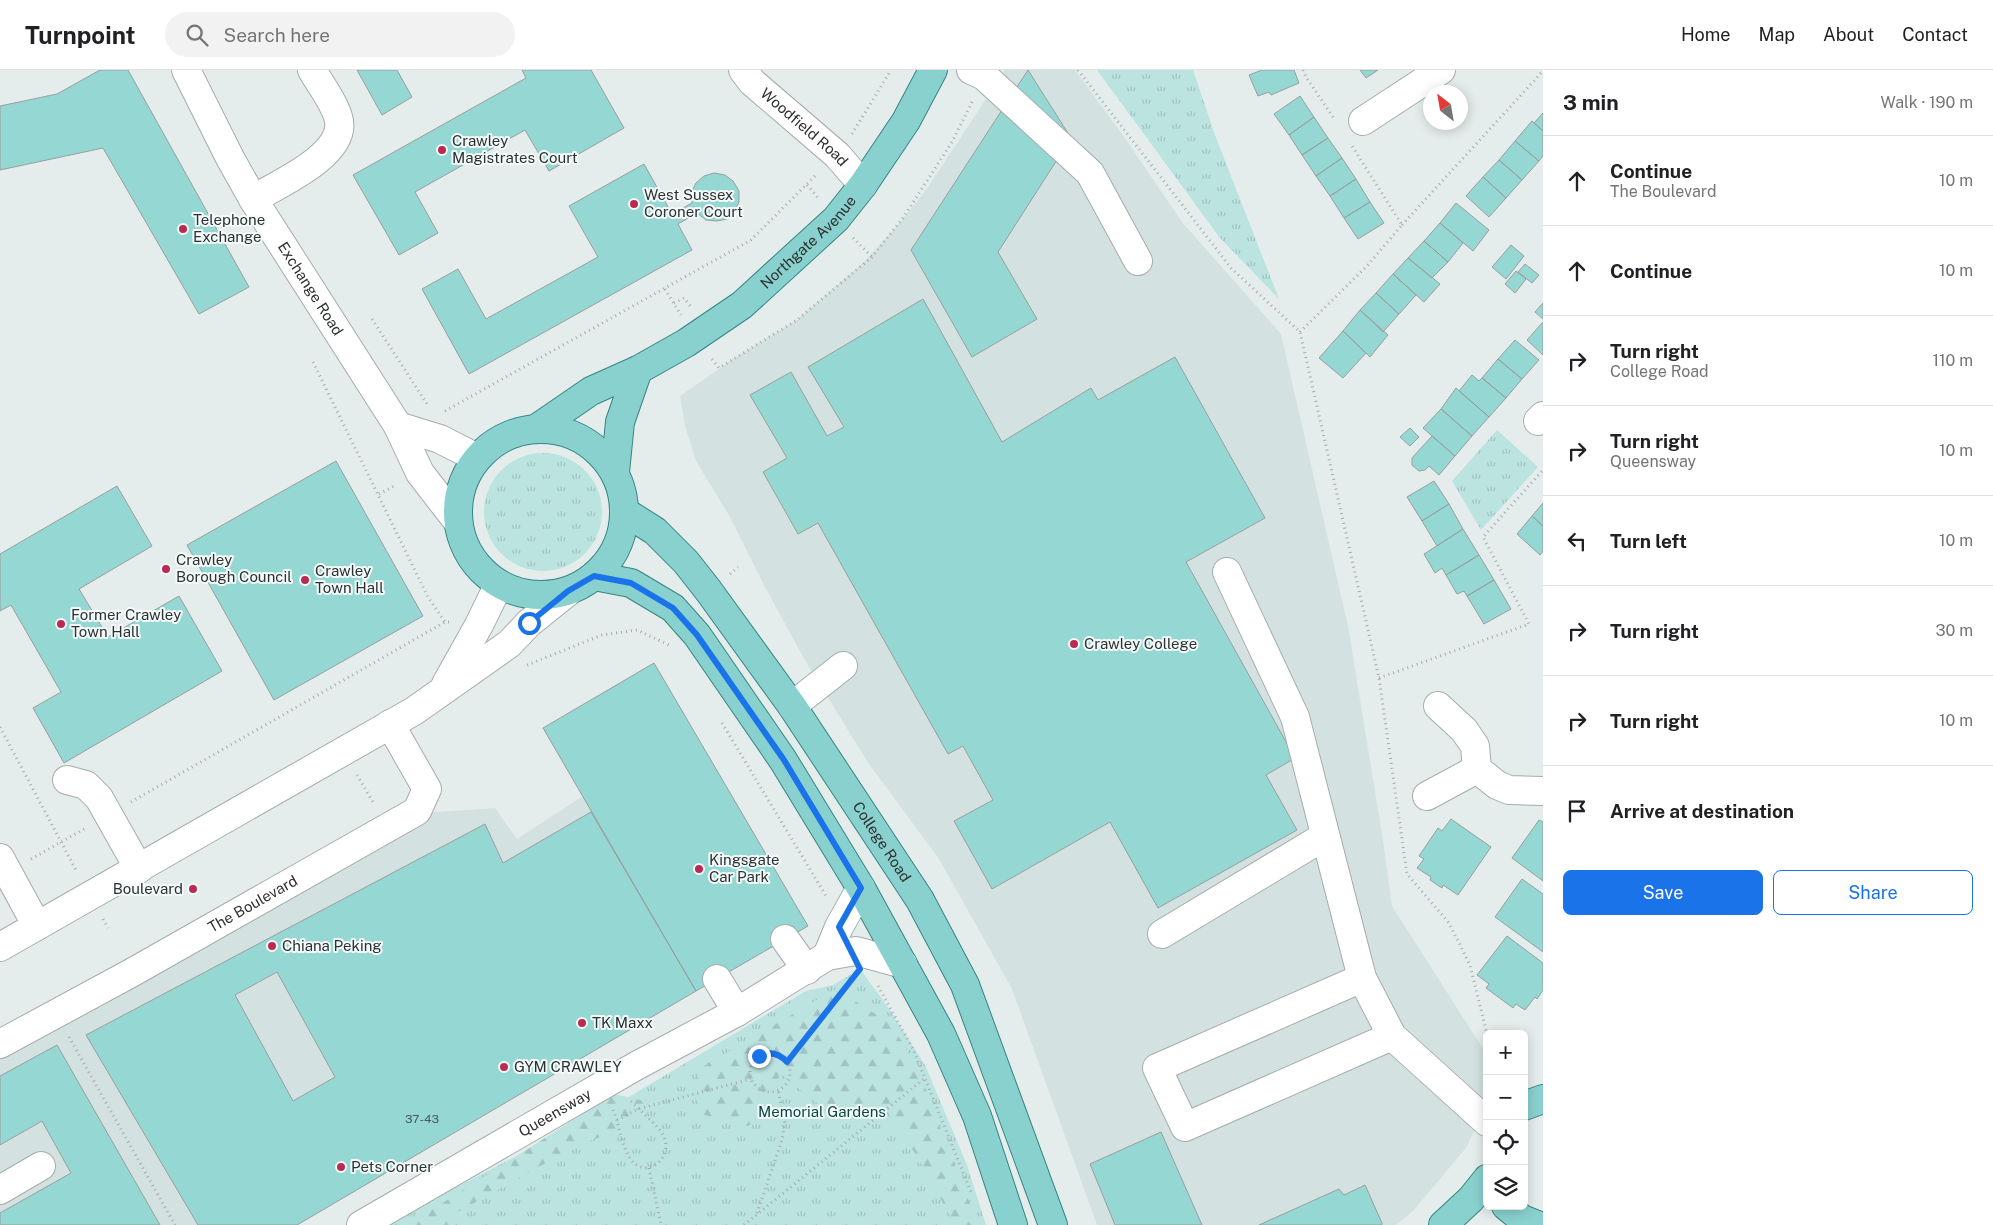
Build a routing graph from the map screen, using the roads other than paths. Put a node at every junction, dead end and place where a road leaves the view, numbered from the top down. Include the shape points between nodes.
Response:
1 (186, 70) edge
2 (312, 70) edge
3 (743, 70) edge
4 (933, 70) edge
5 (1441, 70) edge
6 (978, 73) edge
7 (1353, 127) road end
8 (863, 185) junction
9 (253, 198) junction
10 (1138, 262) dead end
11 (638, 370) junction
12 (398, 426) junction
13 (537, 428) junction
14 (477, 458) junction
15 (615, 472) junction
16 (625, 512) junction
17 (458, 522) junction
18 (1227, 572) dead end
19 (594, 576) junction
20 (499, 584) junction
21 (568, 591) junction
22 (844, 666) dead end
23 (443, 690) junction
24 (792, 706) junction
25 (1438, 706) dead end
26 (390, 724) junction
27 (1477, 769) junction
28 (67, 780) dead end
29 (1543, 791) edge
30 (1427, 796) dead end
31 (1325, 836) junction
32 (4, 865) edge
33 (139, 869) junction
34 (861, 888) junction
35 (37, 926) junction
36 (1162, 934) dead end
37 (785, 939) dead end
38 (0, 947) edge
39 (831, 951) junction
40 (903, 964) junction
41 (1362, 978) junction
42 (717, 979) dead end
43 (737, 1012) junction
44 (1392, 1036) junction
45 (0, 1044) edge
46 (1543, 1100) edge
47 (1528, 1105) edge
48 (1485, 1120) edge
49 (41, 1166) dead end
50 (1479, 1189) edge
51 (0, 1190) edge
52 (1511, 1210) edge
53 (361, 1225) edge
54 (1013, 1225) edge
55 (1053, 1225) edge
56 (1443, 1225) edge
57 (1461, 1225) edge
58 (1537, 1225) edge

1 - 9 street, Exchange Road
2 - 9 street via 338,116 340,130 332,147 316,162
3 - 8 street, Woodfield Road via 829,163
4 - 8 main road, Northgate Avenue via 906,122
5 - 7 street
6 - 10 street via 1090,173
8 - 11 main road, Northgate Avenue via 836,219 742,305 696,337
9 - 12 street, Exchange Road
11 - 13 main road, Northgate Avenue via 591,391
11 - 15 main road via 620,422
12 - 14 street via 438,428
12 - 17 street, Exchange Road via 420,473
13 - 14 main road via 510,434
13 - 15 main road via 565,431 585,440 602,454
14 - 17 main road via 459,495
15 - 16 main road
16 - 19 main road via 621,536 611,558
16 - 24 main road, College Road via 655,531 686,562
17 - 20 main road via 465,548 479,568
18 - 31 street via 1295,716
19 - 21 main road
19 - 34 main road via 631,583 673,608 697,635 784,760
20 - 21 main road via 521,593 545,596
20 - 23 street
21 - 23 street via 509,644
22 - 24 street
23 - 26 street
24 - 55 main road, College Road via 920,900 965,985
25 - 27 street via 1464,730 1475,746
26 - 33 street
26 - 45 street, The Boulevard via 427,789 417,811
27 - 29 street via 1509,790
27 - 30 street
28 - 33 street via 86,785 99,798
31 - 36 street
31 - 41 street
32 - 35 street
33 - 35 street
34 - 39 street, Queensway
34 - 40 main road
35 - 38 street
37 - 39 street
39 - 40 street via 856,951
39 - 43 street, Queensway
40 - 54 main road via 941,1034 977,1116
41 - 44 street
41 - 44 street via 1157,1068 1185,1127
42 - 43 street
43 - 53 street, Queensway via 636,1066
44 - 48 street
46 - 47 main road
49 - 51 street
50 - 56 main road
50 - 57 street
52 - 58 main road

